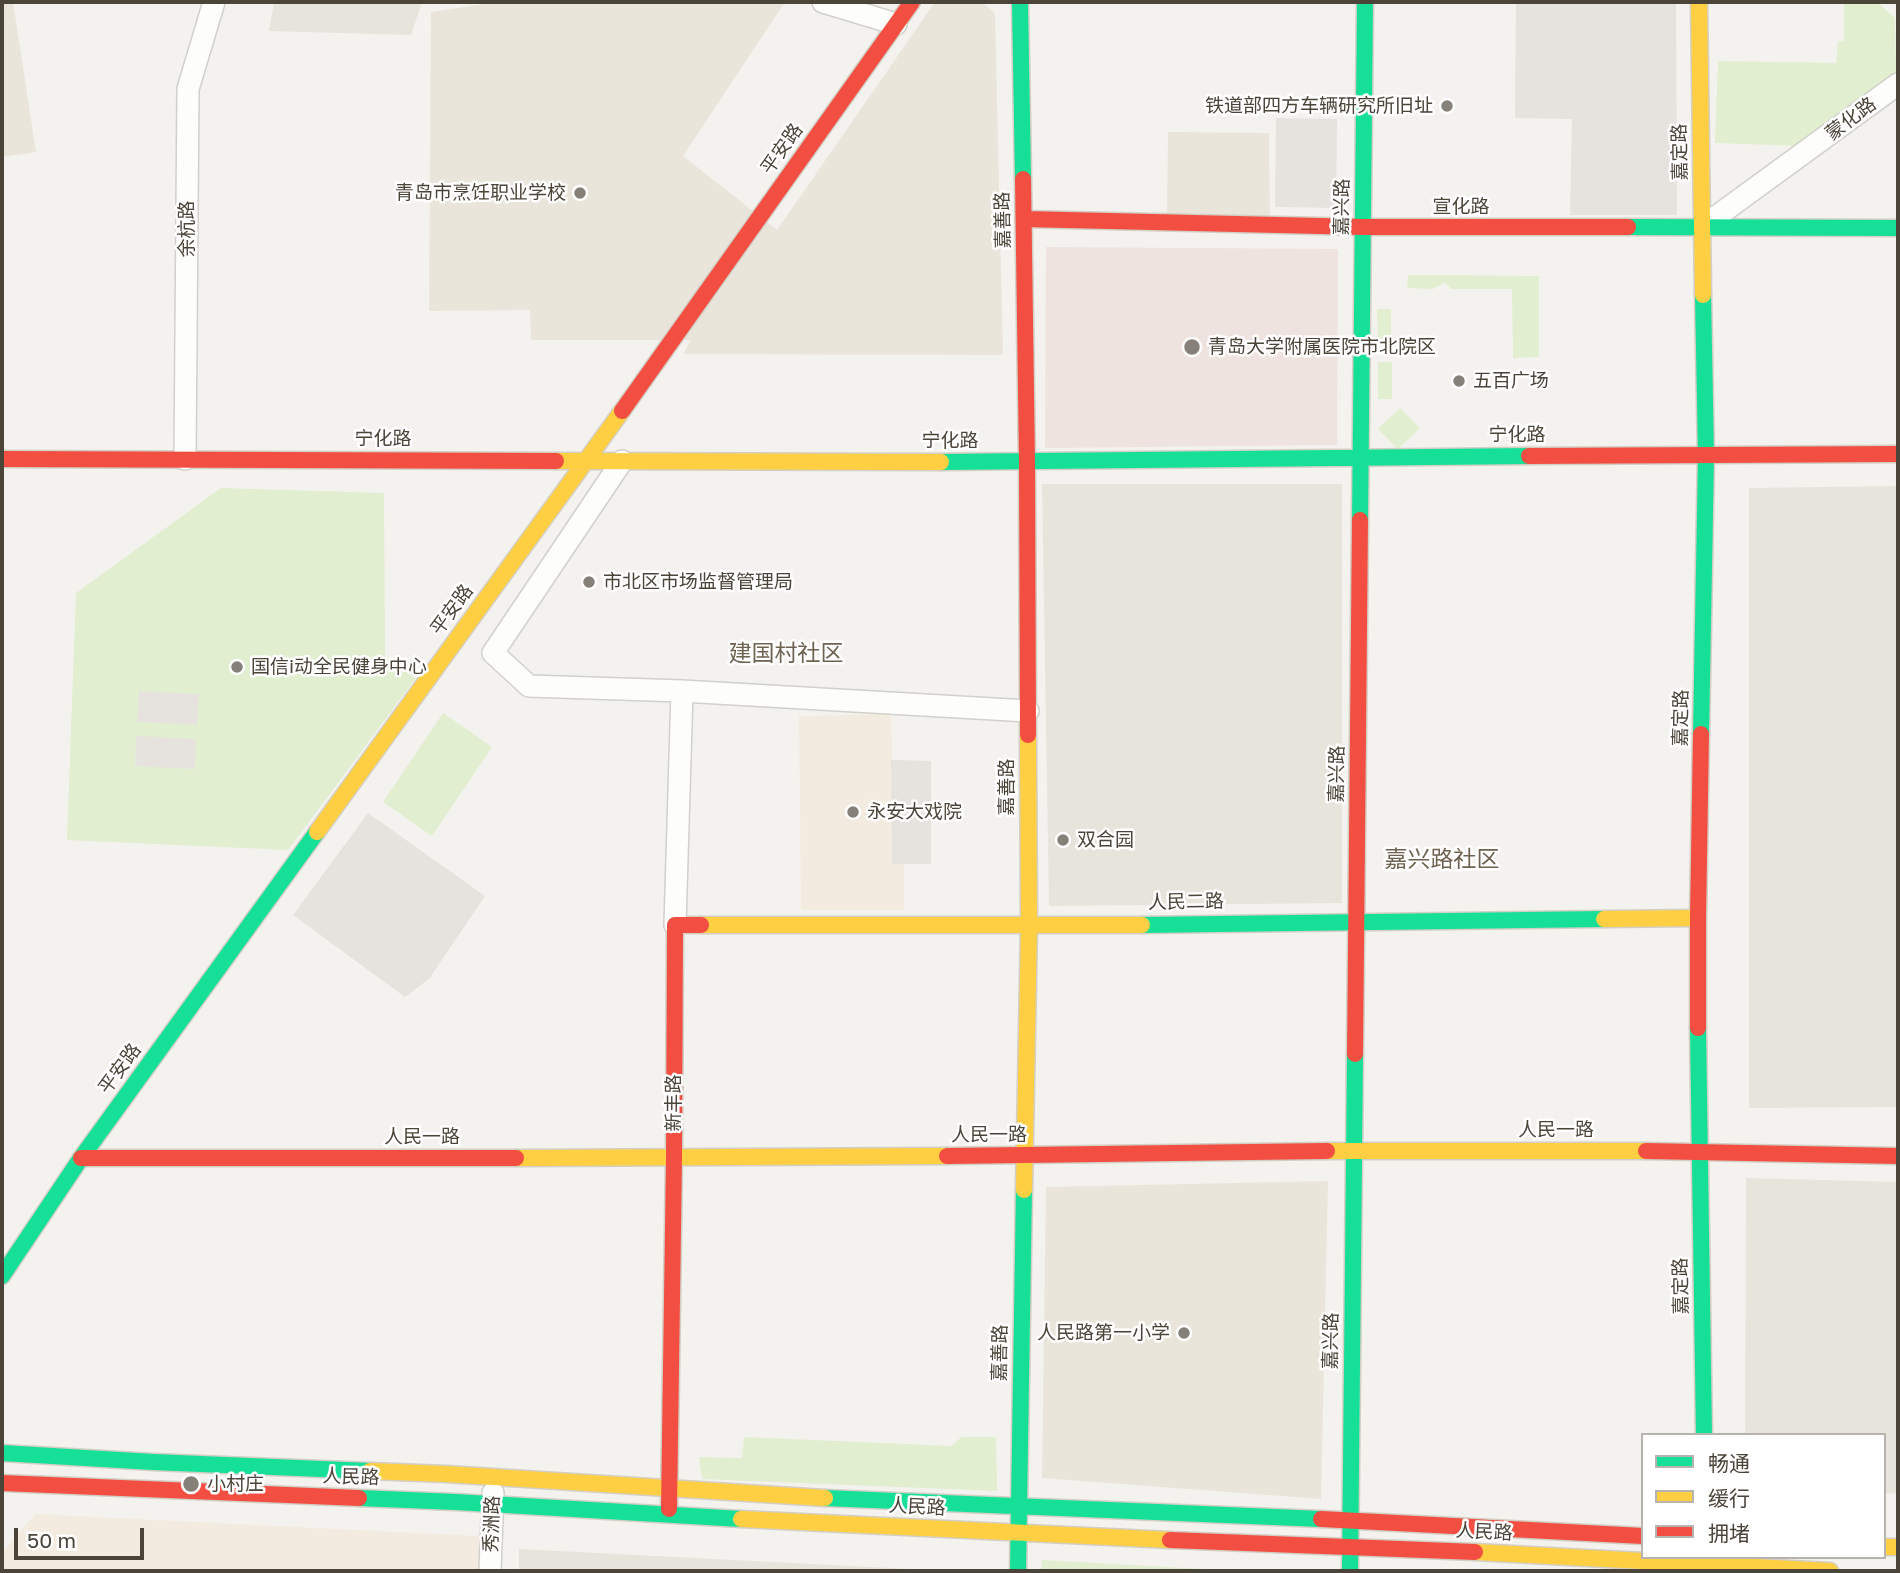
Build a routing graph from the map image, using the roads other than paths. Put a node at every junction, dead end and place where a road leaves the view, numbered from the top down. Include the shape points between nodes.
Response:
1 (214, 2) edge
2 (823, 2) edge
3 (912, 2) edge
4 (1020, 2) edge
5 (1365, 2) edge
6 (1699, 2) edge
7 (897, 24) junction
8 (1898, 84) edge
9 (1024, 219) junction
10 (1363, 227) junction
11 (1702, 227) junction
12 (1898, 228) edge
13 (1898, 454) edge
14 (1706, 456) junction
15 (1361, 457) junction
16 (2, 459) edge
17 (185, 459) junction
18 (586, 461) junction
19 (622, 461) junction
20 (1027, 462) junction
21 (682, 691) junction
22 (1028, 711) junction
23 (1698, 918) junction
24 (1356, 920) junction
25 (675, 925) junction
26 (1029, 926) junction
27 (1354, 1151) junction
28 (1699, 1151) junction
29 (1024, 1156) junction
30 (1898, 1156) edge
31 (80, 1158) junction
32 (674, 1158) junction
33 (2, 1276) edge
34 (1704, 1433) edge
35 (2, 1453) edge
36 (494, 1477) junction
37 (7, 1485) edge
38 (671, 1489) junction
39 (493, 1504) junction
40 (1019, 1507) junction
41 (668, 1516) junction
42 (1350, 1520) junction
43 (1018, 1533) junction
44 (1641, 1536) edge
45 (1350, 1546) junction
46 (1706, 1565) edge
47 (490, 1571) edge
48 (1018, 1571) edge
49 (1350, 1571) edge
50 (1830, 1571) edge

1 - 17 street, 余杭路 via 188,89
2 - 7 street
3 - 7 street, 平安路
4 - 9 street, 嘉善路
5 - 10 street, 嘉兴路
6 - 11 street, 嘉定路
7 - 18 street, 平安路
8 - 11 street, 蒙化路
9 - 10 street, 宣化路
9 - 20 street, 嘉善路
10 - 11 street, 宣化路
10 - 15 street, 嘉兴路
11 - 12 street, 宣化路
11 - 14 street, 嘉定路
13 - 14 street, 宁化路
14 - 15 street, 宁化路
14 - 23 street, 嘉定路
15 - 20 street, 宁化路
15 - 24 street, 嘉兴路
16 - 17 street, 宁化路
17 - 18 street, 宁化路
18 - 19 street, 宁化路
18 - 31 street, 平安路
19 - 20 street, 宁化路
19 - 21 street via 493,653 529,686
20 - 22 street, 嘉善路
21 - 22 street
21 - 25 street, 新丰路
22 - 26 street, 嘉善路
23 - 24 street, 人民二路
23 - 28 street, 嘉定路
24 - 26 street, 人民二路
24 - 27 street, 嘉兴路
25 - 26 street, 人民二路
25 - 32 street, 新丰路
26 - 29 street, 嘉善路
27 - 28 street, 人民一路
27 - 29 street, 人民一路
27 - 42 street, 嘉兴路
28 - 30 street, 人民一路
28 - 34 street, 嘉定路
29 - 32 street, 人民一路
29 - 40 street, 嘉善路
31 - 32 street, 人民一路
31 - 33 street, 平安路
32 - 38 street, 新丰路
35 - 36 street, 人民路
36 - 38 street, 人民路
36 - 39 street, 秀洲路
37 - 39 street, 人民路
38 - 40 street, 人民路
38 - 41 street, 新丰路
39 - 41 street, 人民路
39 - 47 street, 秀洲路
40 - 42 street, 人民路
40 - 43 street, 嘉善路
41 - 43 street, 人民路
42 - 44 street, 人民路
42 - 45 street, 嘉兴路
43 - 45 street, 人民路
43 - 48 street, 嘉善路
45 - 46 street, 人民路
45 - 49 street, 嘉兴路
46 - 50 street, 人民路

